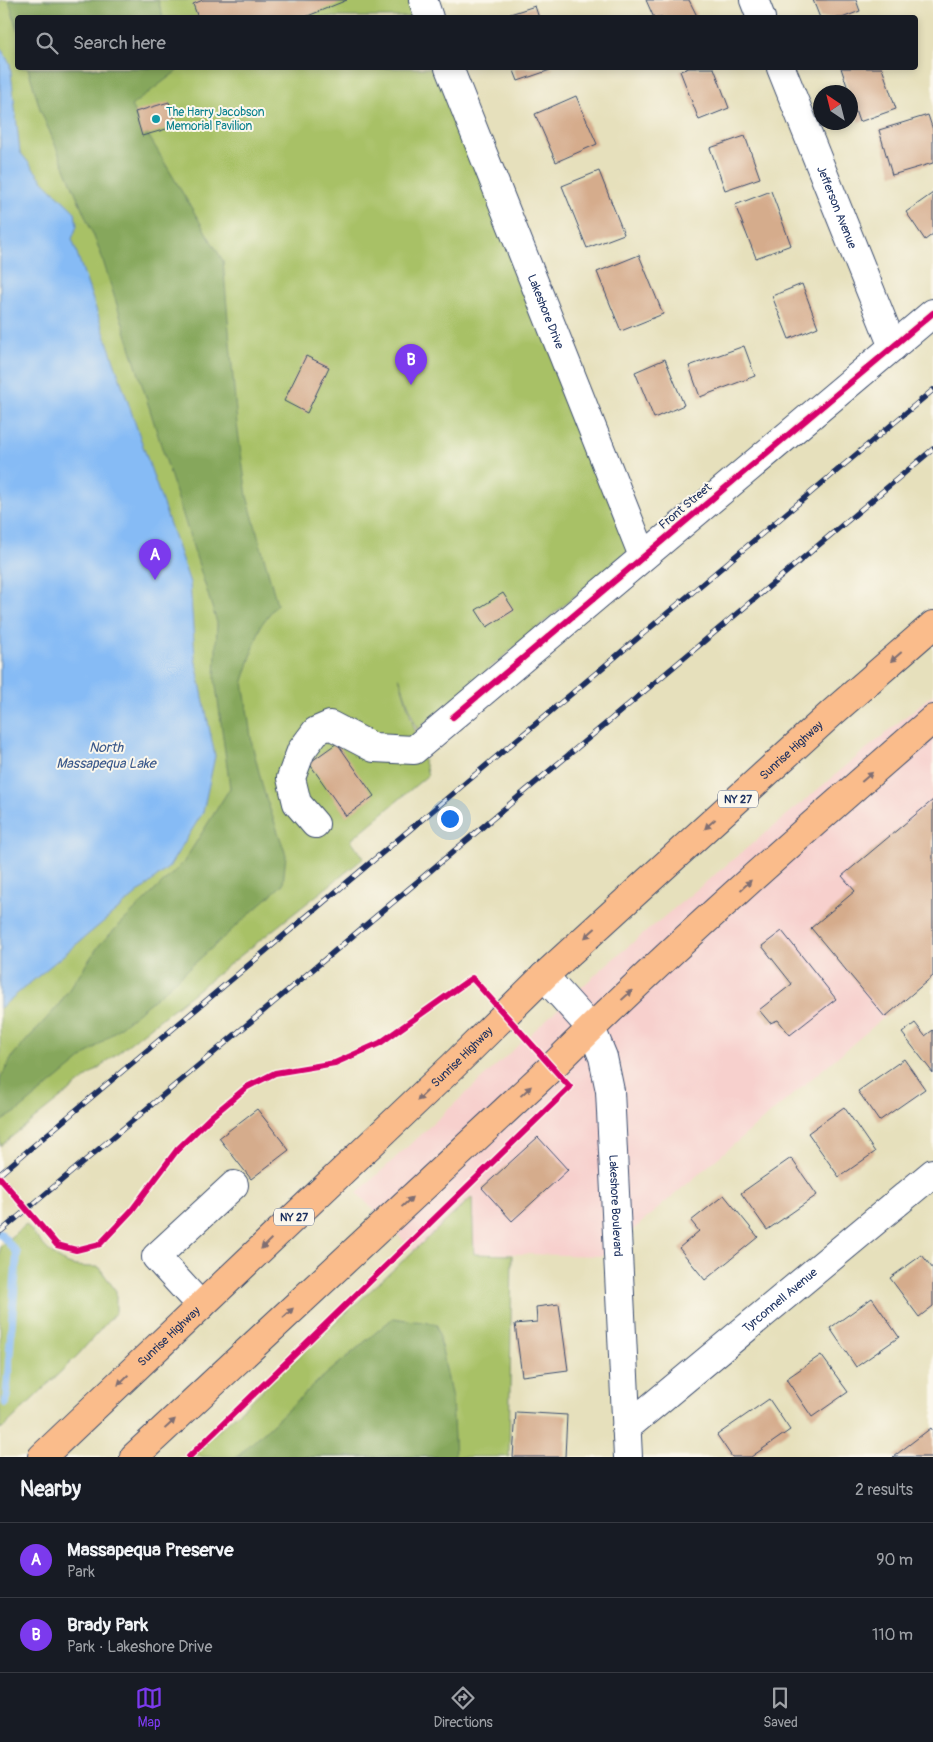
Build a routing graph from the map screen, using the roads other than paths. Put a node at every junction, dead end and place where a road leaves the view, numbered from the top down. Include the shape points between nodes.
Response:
1 (423, 0) edge
2 (754, 0) edge
3 (429, 15) edge
4 (760, 15) edge
5 (450, 70) edge
6 (782, 70) edge
7 (933, 313) edge
8 (893, 347) junction
9 (643, 556) junction
10 (933, 625) edge
11 (933, 720) edge
12 (315, 824) dead end
13 (544, 976) junction
14 (591, 1028) junction
15 (933, 1173) edge
16 (234, 1185) dead end
17 (200, 1306) junction
18 (626, 1428) junction
19 (42, 1457) edge
20 (134, 1457) edge
21 (628, 1457) edge

1 - 3 street
2 - 4 street
5 - 9 street, Lakeshore Drive
6 - 8 street, Jefferson Avenue
7 - 8 street, Front Street
8 - 9 street, Front Street
9 - 12 street, Front Street via 414,750 374,748 330,725 316,731 301,751 291,778 297,803
10 -> 13 highway, Sunrise Highway / NY 27
14 -> 11 highway via 791,843
13 - 14 street, Lakeshore Boulevard
13 -> 17 highway, Sunrise Highway / NY 27
14 - 18 street, Lakeshore Boulevard via 603,1058 610,1091
20 -> 14 highway
15 - 18 street, Tyrconnell Avenue
16 - 17 street via 156,1258
17 -> 19 highway, Sunrise Highway / NY 27
18 - 21 street, Lakeshore Boulevard

